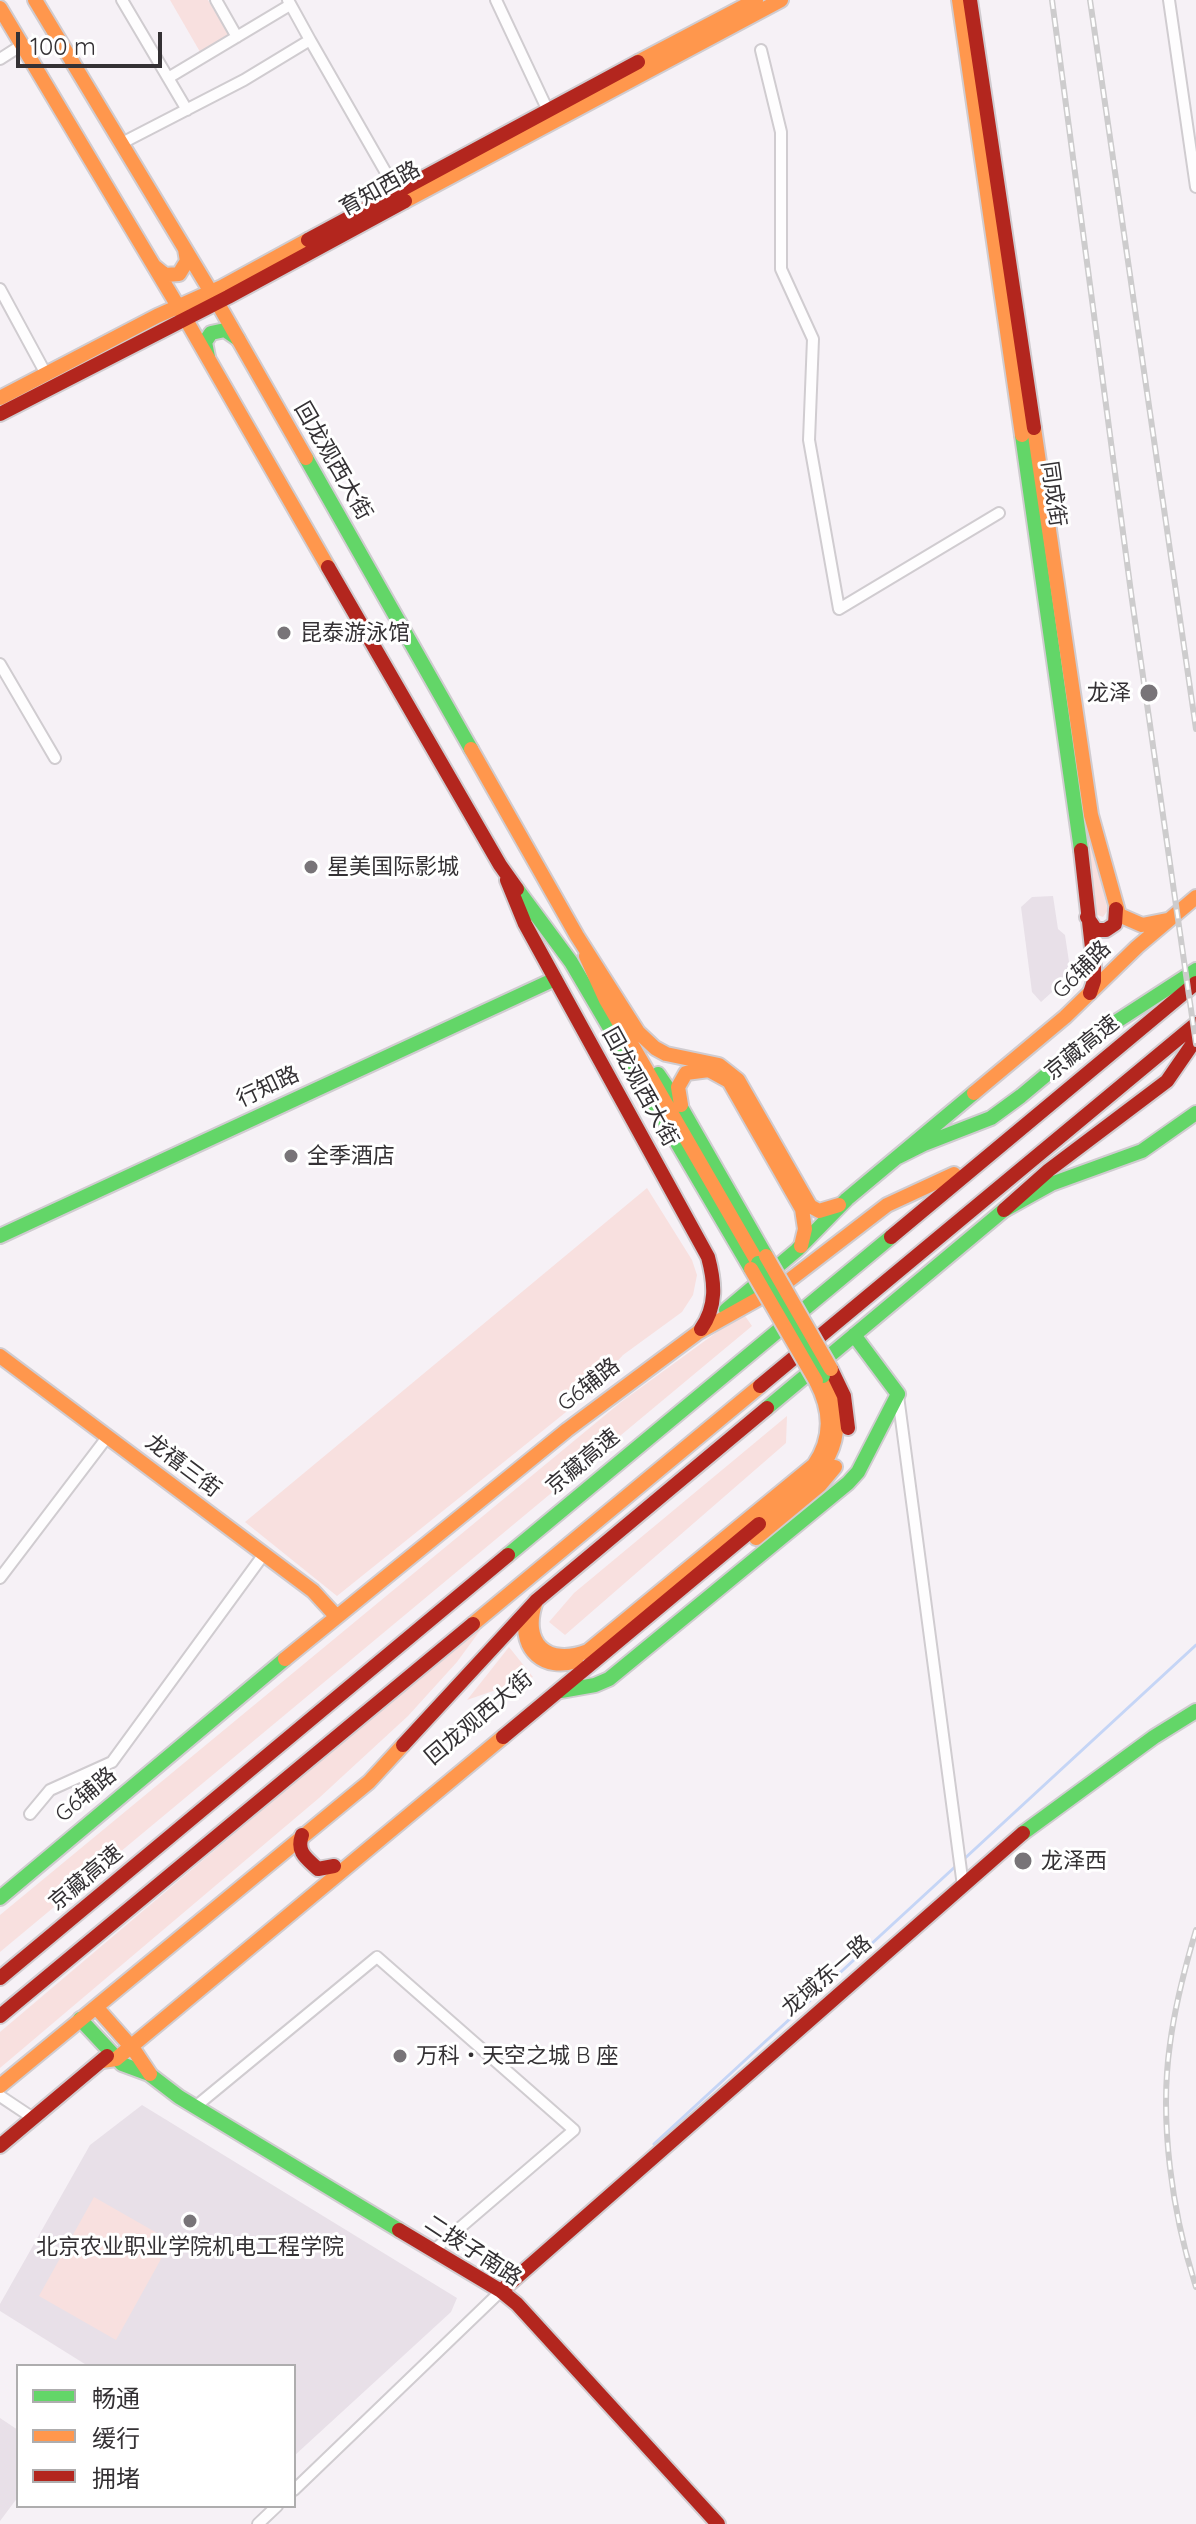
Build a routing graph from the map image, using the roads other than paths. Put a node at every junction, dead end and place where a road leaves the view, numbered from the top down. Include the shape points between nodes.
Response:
1 (35, 0) edge
2 (122, 0) edge
3 (216, 0) edge
4 (496, 0) edge
5 (756, 0) edge
6 (781, 0) edge
7 (970, 0) edge
8 (1169, 0) edge
9 (289, 2) edge
10 (959, 4) edge
11 (0, 8) edge
12 (237, 37) junction
13 (310, 40) junction
14 (22, 45) junction
15 (761, 50) dead end
16 (0, 59) edge
17 (168, 78) junction
18 (187, 110) junction
19 (550, 115) junction
20 (122, 143) junction
21 (1193, 148) edge
22 (1196, 187) edge
23 (397, 192) junction
24 (184, 246) junction
25 (153, 265) junction
26 (0, 289) edge
27 (214, 297) junction
28 (182, 312) junction
29 (241, 344) junction
30 (209, 360) junction
31 (46, 374) junction
32 (0, 398) edge
33 (0, 414) edge
34 (999, 513) dead end
35 (0, 664) edge
36 (55, 758) dead end
37 (500, 865) junction
38 (1196, 897) edge
39 (1116, 909) junction
40 (1086, 912) junction
41 (1170, 918) junction
42 (574, 931) junction
43 (583, 950) junction
44 (1196, 970) edge
45 (555, 979) junction
46 (1196, 983) edge
47 (1089, 994) junction
48 (1196, 1024) edge
49 (1196, 1039) edge
50 (682, 1109) junction
51 (1196, 1113) edge
52 (898, 1157) junction
53 (975, 1165) junction
54 (847, 1199) junction
55 (1004, 1210) junction
56 (0, 1236) edge
57 (797, 1250) junction
58 (758, 1263) junction
59 (699, 1332) junction
60 (854, 1335) junction
61 (0, 1356) edge
62 (823, 1375) junction
63 (898, 1394) junction
64 (108, 1436) junction
65 (264, 1554) junction
66 (0, 1578) edge
67 (537, 1600) junction
68 (336, 1616) junction
69 (582, 1656) junction
70 (560, 1691) junction
71 (1196, 1711) edge
72 (30, 1814) dead end
73 (304, 1833) junction
74 (334, 1866) junction
75 (963, 1886) junction
76 (0, 1898) edge
77 (0, 1978) edge
78 (96, 2007) junction
79 (0, 2016) edge
80 (80, 2019) junction
81 (128, 2043) junction
82 (109, 2057) junction
83 (153, 2078) junction
84 (0, 2086) edge
85 (0, 2096) edge
86 (195, 2107) junction
87 (33, 2118) junction
88 (0, 2146) edge
89 (434, 2250) junction
90 (501, 2291) junction
91 (296, 2488) edge
92 (275, 2508) edge
93 (716, 2523) edge
94 (258, 2524) edge

1 - 20 main road, 回龙观西大街
2 - 17 street
3 - 12 street
4 - 19 street
5 - 19 main road, 育知西路
6 - 19 main road, 育知西路
7 - 39 main road, 同成街 via 1086,794
8 - 21 street
9 - 12 street
9 - 13 street
10 - 40 main road, 同成街 via 1076,806
11 - 14 main road, 回龙观西大街
12 - 17 street
13 - 18 street
13 - 23 street
14 - 16 street
14 - 25 main road, 回龙观西大街
15 - 34 street via 781,132 781,269 813,339 809,440 839,609
17 - 18 street
18 - 20 street
19 - 23 main road, 育知西路
19 - 27 main road, 育知西路
20 - 24 main road, 回龙观西大街
21 - 22 street
23 - 27 main road, 育知西路
24 - 25 main road via 187,261 179,274 165,275
24 - 27 main road, 回龙观西大街
25 - 28 main road, 回龙观西大街
26 - 31 street
27 - 28 main road, 育知西路
27 - 29 main road, 回龙观西大街
28 - 30 main road, 回龙观西大街
28 - 31 main road, 育知西路
28 - 33 main road, 育知西路
29 - 30 main road via 229,331 211,333 205,345
29 - 42 main road, 回龙观西大街
30 - 37 main road, 回龙观西大街
31 - 32 main road, 育知西路
35 - 36 street
37 - 45 main road, 回龙观西大街
37 - 58 main road, 回龙观西大街 via 571,962
38 - 41 main road, G6辅路
39 - 40 main road via 1115,924 1101,931
39 - 41 main road via 1125,921 1137,924
40 - 47 main road, 同成街 via 1094,966
41 - 47 main road, G6辅路
42 - 43 main road, 回龙观西大街
42 - 54 main road via 648,1042 670,1055 719,1063 733,1074 812,1208 829,1209
43 - 50 main road, 回龙观西大街
43 - 58 main road, 回龙观西大街 via 606,1000
44 - 52 main road via 1119,1016 1003,1110
45 - 56 main road, 行知路
45 - 59 main road, 回龙观西大街 via 708,1257 713,1306
46 - 53 main road, 京藏高速
47 - 52 main road, G6辅路
48 - 79 main road
49 - 55 main road via 1167,1081
50 - 57 main road via 678,1087 686,1073 707,1069 729,1081 802,1209 805,1236
50 - 58 main road, 回龙观西大街
51 - 55 main road via 1142,1151 1051,1184
52 - 54 main road, G6辅路
53 - 59 main road via 887,1205 783,1285
53 - 77 main road, 京藏高速
54 - 57 main road, G6辅路
55 - 60 main road
57 - 59 main road, G6辅路
58 - 62 main road, bridge
59 - 68 main road, G6辅路
60 - 63 main road
60 - 67 main road
61 - 64 main road, 龙禧三街
62 - 69 main road, 回龙观西大街 via 829,1430 814,1465
62 - 70 main road, 回龙观西大街 via 839,1430 822,1469
63 - 70 main road, 回龙观西大街 via 848,1483 609,1679
63 - 75 street
64 - 65 main road, 龙禧三街
64 - 66 street
65 - 68 main road, 龙禧三街 via 319,1596
65 - 72 street via 112,1762 50,1790
67 - 69 main road via 531,1624 540,1648 563,1659
67 - 73 main road via 369,1782
68 - 76 main road, G6辅路
69 - 74 main road, 回龙观西大街
70 - 81 main road, 回龙观西大街
71 - 75 main road, 龙域东一路 via 1025,1831
73 - 74 main road via 299,1844 304,1857 318,1869
73 - 78 main road
74 - 81 main road, 回龙观西大街
75 - 90 main road, 龙域东一路
78 - 80 main road
78 - 81 main road, 二拨子南路
80 - 82 main road, 二拨子南路
80 - 84 main road
81 - 82 main road, 回龙观西大街
81 - 83 main road, 二拨子南路
82 - 83 main road, 二拨子南路
82 - 87 main road, 回龙观西大街
83 - 86 main road, 二拨子南路
85 - 87 street
86 - 89 main road, 二拨子南路
86 - 89 street via 377,1957 574,2130
87 - 88 main road, 回龙观西大街
89 - 90 main road, 二拨子南路
90 - 91 street
90 - 93 main road, 二拨子南路
92 - 94 street

